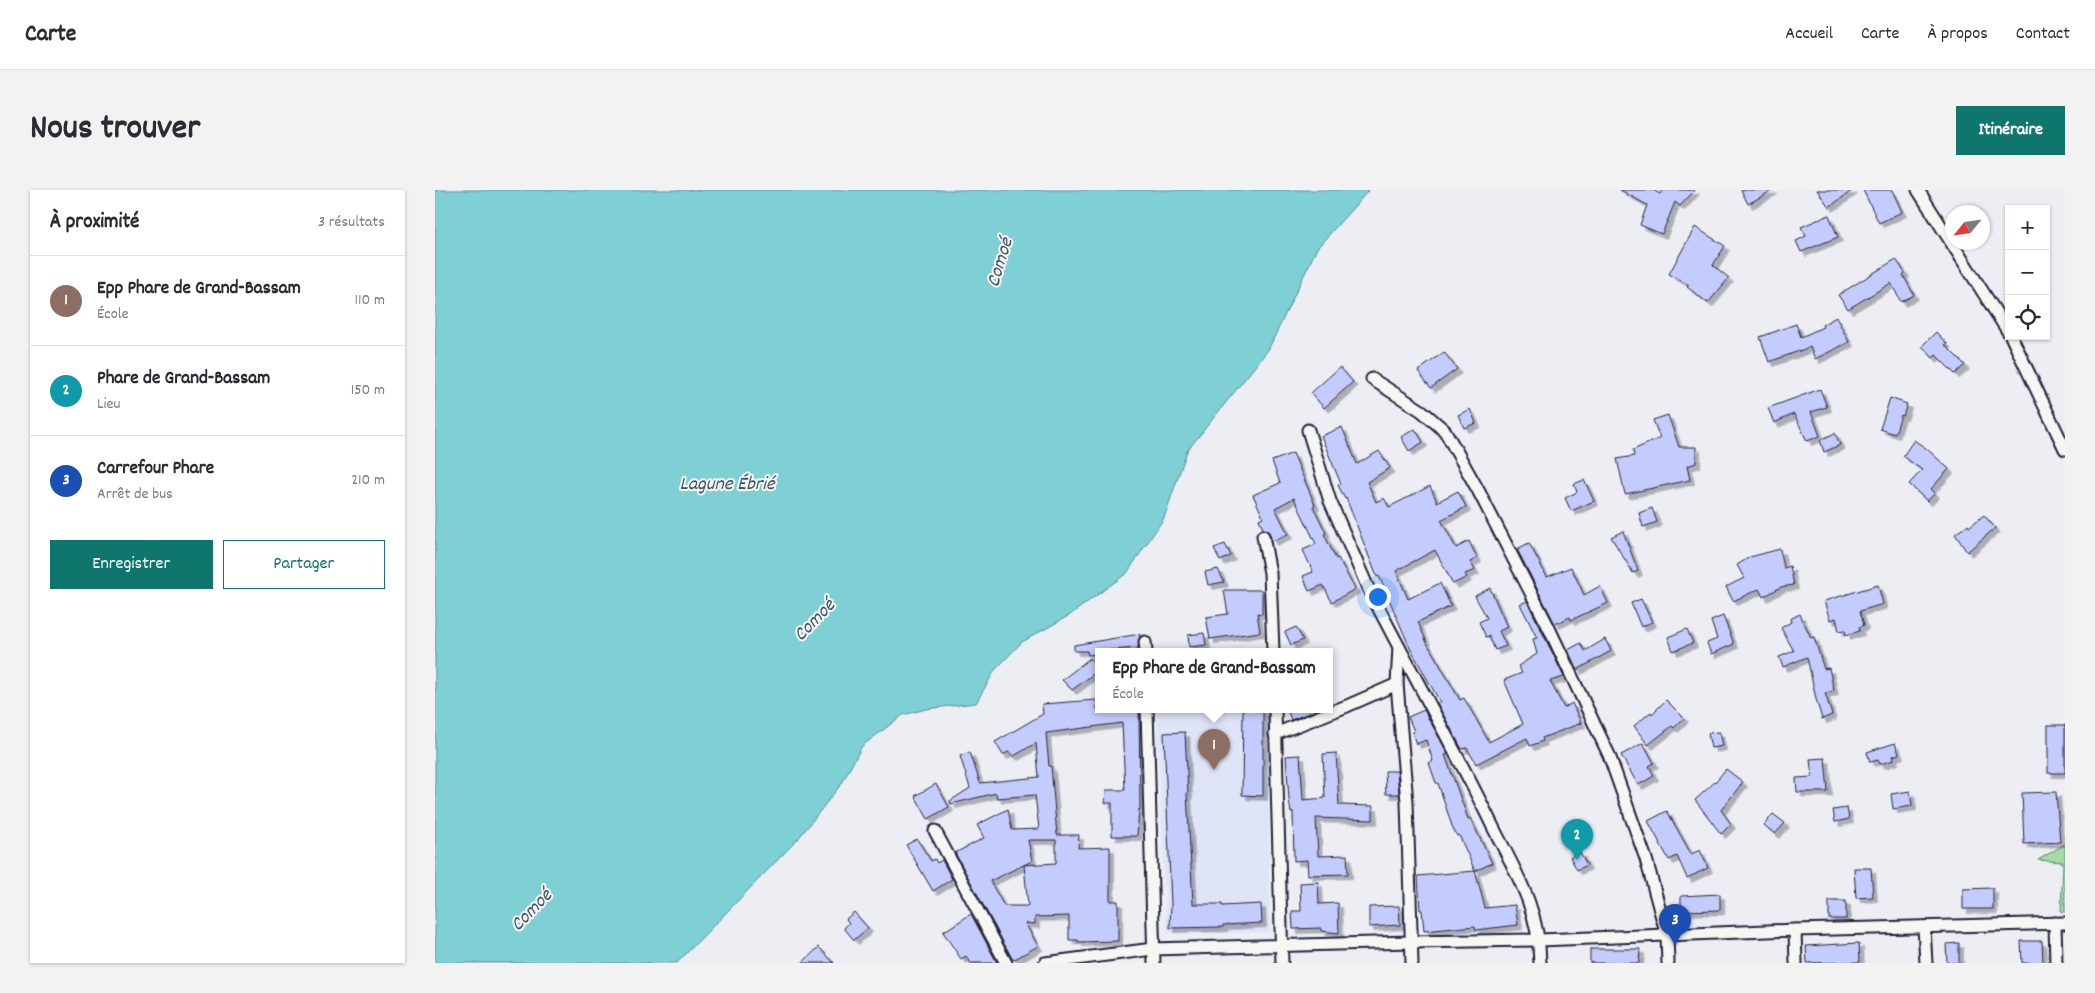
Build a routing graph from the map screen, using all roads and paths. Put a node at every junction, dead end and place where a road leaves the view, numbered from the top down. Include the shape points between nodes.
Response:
1 (1918, 190) edge
2 (2005, 327) edge
3 (2012, 340) edge
4 (1372, 379) dead end
5 (1308, 430) dead end
6 (2065, 449) edge
7 (1263, 536) dead end
8 (1399, 647) junction
9 (1273, 648) edge
10 (1397, 684) junction
11 (1333, 711) edge
12 (1147, 713) edge
13 (1275, 713) edge
14 (1329, 713) edge
15 (1275, 734) junction
16 (935, 832) dead end
17 (2060, 923) edge
18 (1924, 927) junction
19 (1795, 930) junction
20 (1667, 936) junction
21 (1540, 940) junction
22 (1411, 942) junction
23 (1281, 946) junction
24 (1153, 949) junction
25 (1006, 963) edge
26 (1045, 963) edge
27 (1154, 963) edge
28 (1282, 963) edge
29 (1412, 963) edge
30 (1540, 963) edge
31 (1668, 963) edge
32 (1796, 963) edge
33 (1925, 963) edge
34 (2056, 963) edge

1 - 2 street
3 - 6 street
4 - 20 street via 1422,411 1445,431 1478,490 1609,755 1646,859
5 - 8 street via 1330,501
7 - 9 street via 1270,573
8 - 10 street
8 - 21 street via 1524,888
10 - 11 street
10 - 22 street via 1407,802
12 - 24 street
13 - 15 street
14 - 15 street
15 - 23 street
16 - 25 street
17 - 18 street
17 - 34 street
18 - 19 street
18 - 33 street
19 - 20 street
19 - 32 street
20 - 21 street
20 - 31 street
21 - 22 street
21 - 30 street
22 - 23 street
22 - 29 street
23 - 24 street
23 - 28 street
24 - 26 street
24 - 27 street

